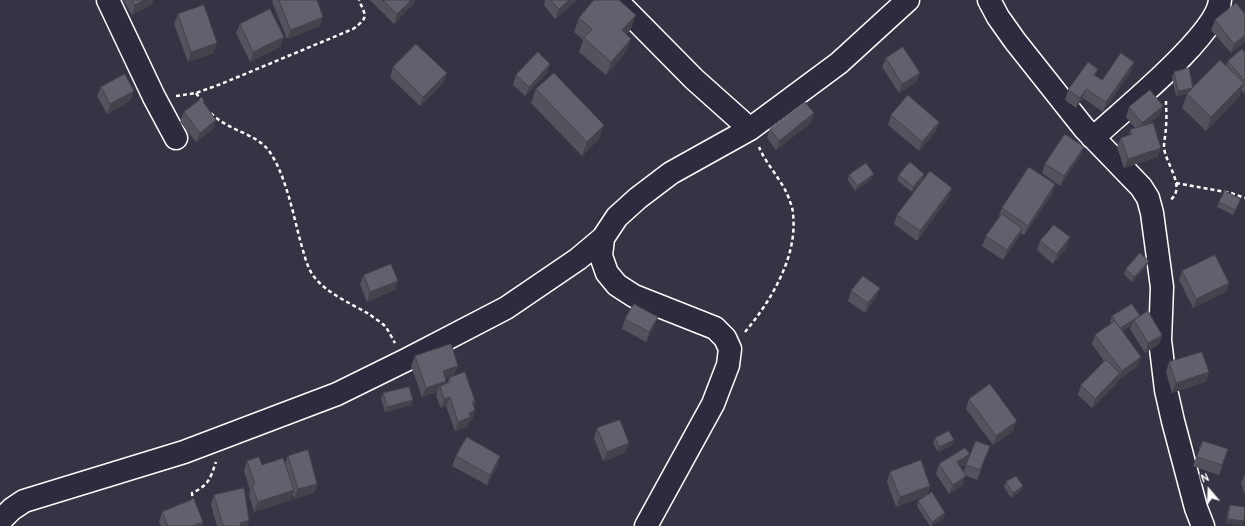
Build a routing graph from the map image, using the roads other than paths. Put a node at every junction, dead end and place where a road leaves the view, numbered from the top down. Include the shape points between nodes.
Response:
1 (108, 0) edge
2 (616, 0) edge
3 (908, 0) edge
4 (989, 0) edge
5 (1220, 0) edge
6 (750, 129) junction
7 (1092, 137) junction
8 (176, 138) dead end
9 (603, 238) junction
10 (0, 521) edge
11 (646, 526) edge
12 (1203, 526) edge

1 - 8 street
2 - 6 street via 694,79
3 - 6 street via 839,63
4 - 7 street via 1015,41
5 - 7 street via 1217,12 1192,46
6 - 9 street via 665,177 617,217
7 - 12 street via 1141,187 1148,198 1162,287 1160,340 1166,390 1196,508
9 - 10 street via 578,259 506,308 336,394 184,452 24,501
9 - 11 street via 601,256 607,273 617,285 634,296 715,328 725,338 730,349 728,365 713,404

